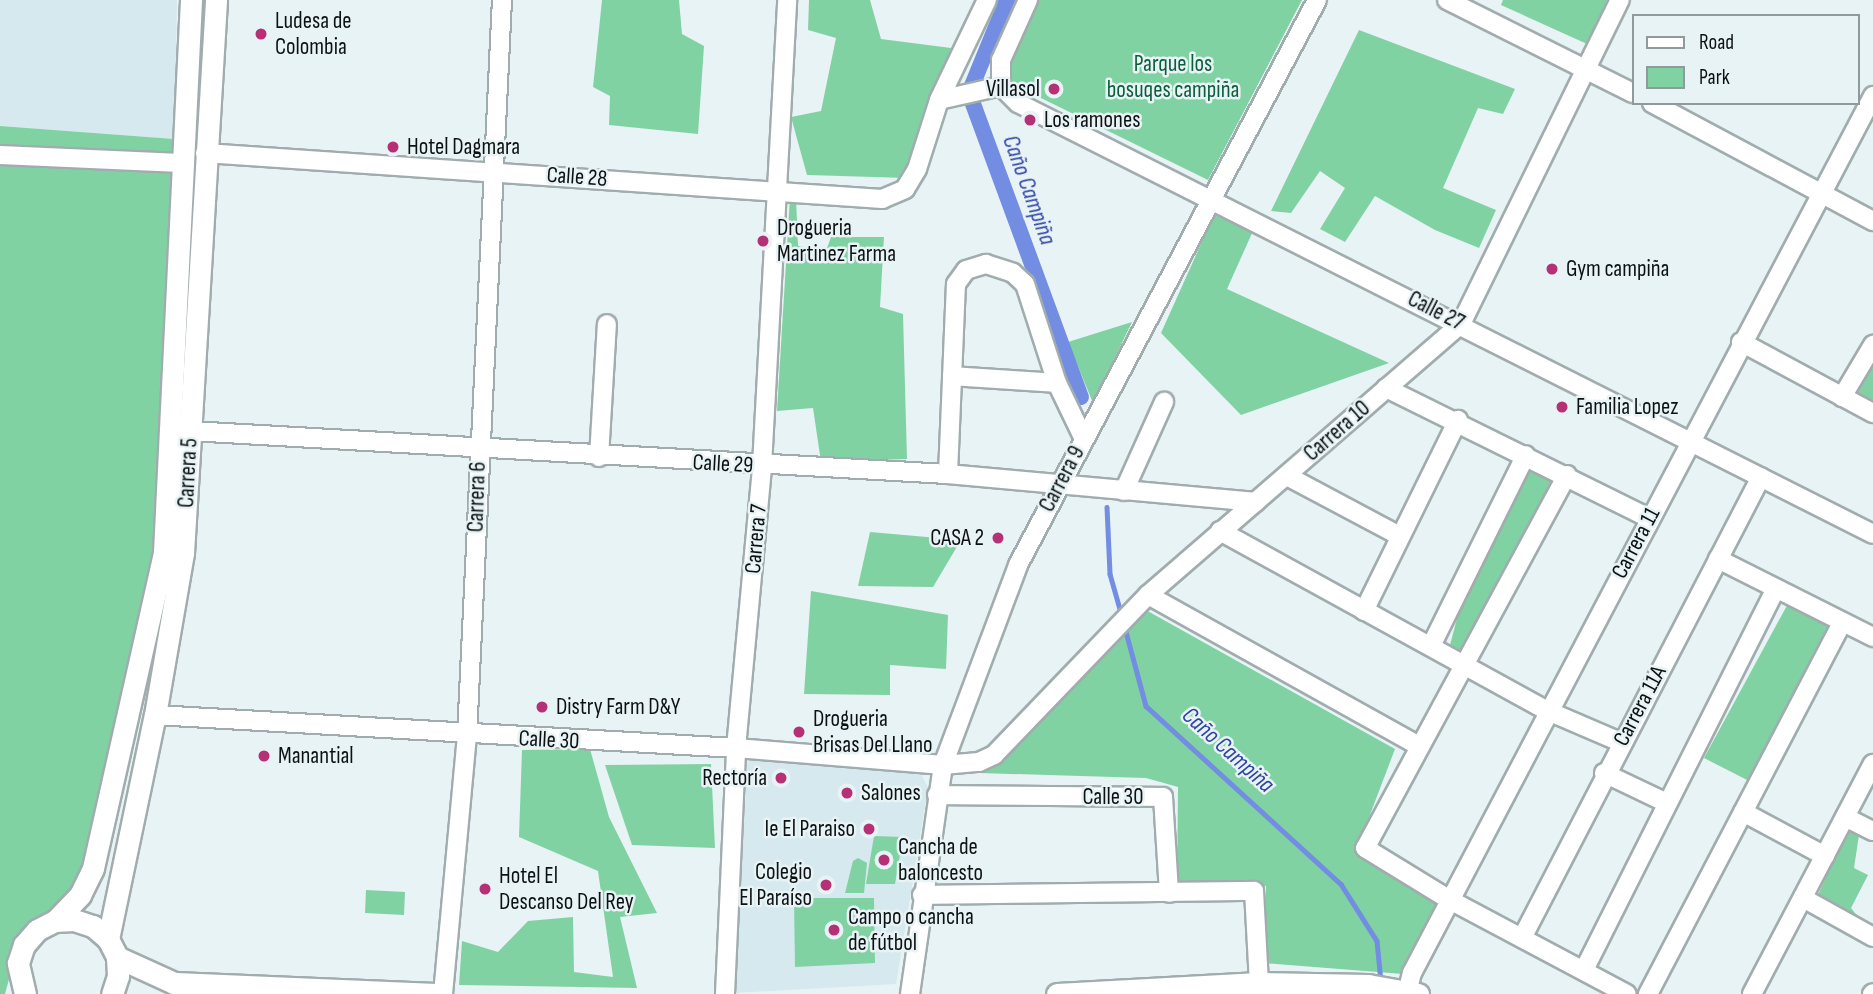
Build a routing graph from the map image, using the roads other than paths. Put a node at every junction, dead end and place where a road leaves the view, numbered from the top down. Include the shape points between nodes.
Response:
1 (191, 0) edge
2 (216, 0) edge
3 (502, 0) edge
4 (787, 0) edge
5 (987, 0) edge
6 (1028, 0) edge
7 (1317, 0) edge
8 (1447, 0) edge
9 (1620, 0) edge
10 (1586, 67) junction
11 (1001, 86) junction
12 (1632, 92) edge
13 (1873, 96) edge
14 (939, 100) junction
15 (1656, 105) edge
16 (205, 153) junction
17 (0, 155) edge
18 (181, 163) junction
19 (494, 172) junction
20 (779, 190) junction
21 (1818, 193) junction
22 (1215, 199) junction
23 (1873, 221) edge
24 (607, 324) dead end
25 (1461, 324) junction
26 (1741, 342) junction
27 (1873, 346) edge
28 (952, 376) junction
29 (1057, 383) junction
30 (1386, 388) junction
31 (1842, 397) junction
32 (1164, 402) dead end
33 (1873, 413) edge
34 (1458, 421) junction
35 (190, 431) junction
36 (1084, 439) junction
37 (1690, 440) junction
38 (479, 450) junction
39 (1526, 455) junction
40 (599, 457) junction
41 (762, 466) junction
42 (947, 474) junction
43 (1567, 475) junction
44 (1287, 476) junction
45 (1761, 477) junction
46 (1057, 486) junction
47 (1124, 491) junction
48 (1256, 502) junction
49 (1649, 518) junction
50 (1220, 531) junction
51 (1873, 534) edge
52 (1400, 536) junction
53 (1718, 559) junction
54 (1776, 589) junction
55 (1148, 595) junction
56 (1364, 611) junction
57 (1842, 623) junction
58 (1873, 637) edge
59 (1431, 646) junction
60 (1465, 665) junction
61 (1548, 710) junction
62 (155, 715) junction
63 (467, 736) junction
64 (1620, 742) junction
65 (1419, 746) junction
66 (736, 748) junction
67 (1873, 764) edge
68 (943, 765) junction
69 (1604, 773) junction
70 (937, 796) junction
71 (1667, 803) junction
72 (1743, 812) junction
73 (1845, 817) junction
74 (1873, 831) edge
75 (1825, 856) junction
76 (1169, 892) junction
77 (922, 895) junction
78 (1803, 898) junction
79 (1450, 900) junction
80 (55, 921) junction
81 (1873, 937) edge
82 (1522, 938) junction
83 (112, 948) junction
84 (18, 963) junction
85 (1584, 970) junction
86 (1259, 983) junction
87 (232, 989) edge
88 (1411, 993) edge
89 (11, 994) edge
90 (25, 994) edge
91 (112, 994) edge
92 (437, 994) edge
93 (443, 994) edge
94 (725, 994) edge
95 (910, 994) edge
96 (1057, 994) edge
97 (1627, 994) edge
98 (1648, 994) edge
99 (1752, 994) edge

1 - 18 main road, Carrera 5
2 - 16 main road, Carrera 5
3 - 19 street, Carrera 6
4 - 20 street, Carrera 7
5 - 14 street
6 - 11 street via 1001,60
7 - 22 street, Carrera 9
8 - 10 street
9 - 10 street, Carrera 10
10 - 12 street
10 - 25 street, Carrera 10
11 - 14 street
11 - 22 street, Calle 27 via 1018,103
13 - 21 street, Carrera 11
14 - 20 street, Calle 28 via 917,169 905,188 881,199
15 - 21 street
16 - 19 street, Calle 28
16 - 35 main road, Carrera 5
17 - 18 street
18 - 80 main road, Carrera 5 via 164,552 93,868 80,895
19 - 20 street, Calle 28
19 - 38 street, Carrera 6
20 - 41 street, Carrera 7
21 - 23 street
21 - 26 street, Carrera 11
22 - 25 street, Calle 27
22 - 36 street, Carrera 9
24 - 40 street
25 - 30 street, Carrera 10
25 - 37 street, Calle 27
26 - 31 street
26 - 37 street, Carrera 11
27 - 31 street
28 - 29 street
28 - 29 street via 957,284 966,270 986,264 1013,273 1025,284
28 - 42 street
29 - 36 street
30 - 34 street
30 - 44 street, Carrera 10
31 - 33 street
32 - 47 street
34 - 39 street
34 - 52 street
35 - 38 street, Calle 29
35 - 62 main road, Carrera 5 via 183,553
36 - 46 street, Carrera 9
37 - 45 street, Calle 27
37 - 49 street, Carrera 11
38 - 40 street, Calle 29
38 - 63 street, Carrera 6
39 - 43 street
39 - 59 street
40 - 41 street, Calle 29
41 - 42 street, Calle 29
41 - 66 street, Carrera 7
42 - 46 street, Calle 29
43 - 49 street
43 - 60 street
44 - 48 street, Carrera 10
44 - 52 street
45 - 51 street, Calle 27
45 - 53 street, Carrera 11A
46 - 47 street, Calle 29
46 - 68 street, Carrera 9 via 1018,565
47 - 48 street, Calle 29
48 - 50 street, Carrera 10
49 - 61 street, Carrera 11
50 - 55 street, Carrera 10
50 - 56 street
52 - 56 street
53 - 54 street
53 - 64 street, Carrera 11A
54 - 57 street
54 - 71 street
55 - 65 street
55 - 68 street, Carrera 10 via 994,755 979,762
56 - 59 street
57 - 58 street
57 - 72 street
59 - 60 street
60 - 61 street
60 - 65 street
61 - 64 street
61 - 79 street, Carrera 11
62 - 63 street, Calle 30
62 - 83 main road, Carrera 5
63 - 66 street, Calle 30
63 - 93 street, Carrera 6
64 - 69 street, Carrera 11A
65 - 79 street via 1365,848
66 - 68 street, Calle 30
66 - 94 street, Carrera 7
67 - 73 street
68 - 70 street, Carrera 9
69 - 71 street
69 - 82 street, Carrera 11A
70 - 76 street, Calle 30 via 1163,797
70 - 77 street, Carrera 9
71 - 85 street
72 - 75 street
72 - 98 street
73 - 74 street
73 - 75 street
75 - 78 street
76 - 77 street
76 - 86 street via 1254,891
77 - 95 street, Carrera 9
78 - 81 street
78 - 99 street
79 - 82 street
79 - 88 street, Carrera 11 via 1412,973
80 - 83 main road via 93,926
80 - 84 main road, Carrera 5 via 37,930 24,945
82 - 85 street
83 - 87 main road via 174,983
83 - 91 main road, Carrera 5 via 118,976
84 - 89 main road, Carrera 5
84 - 90 main road
85 - 97 street
86 - 88 main road via 1368,985
86 - 96 main road
87 - 92 main road

